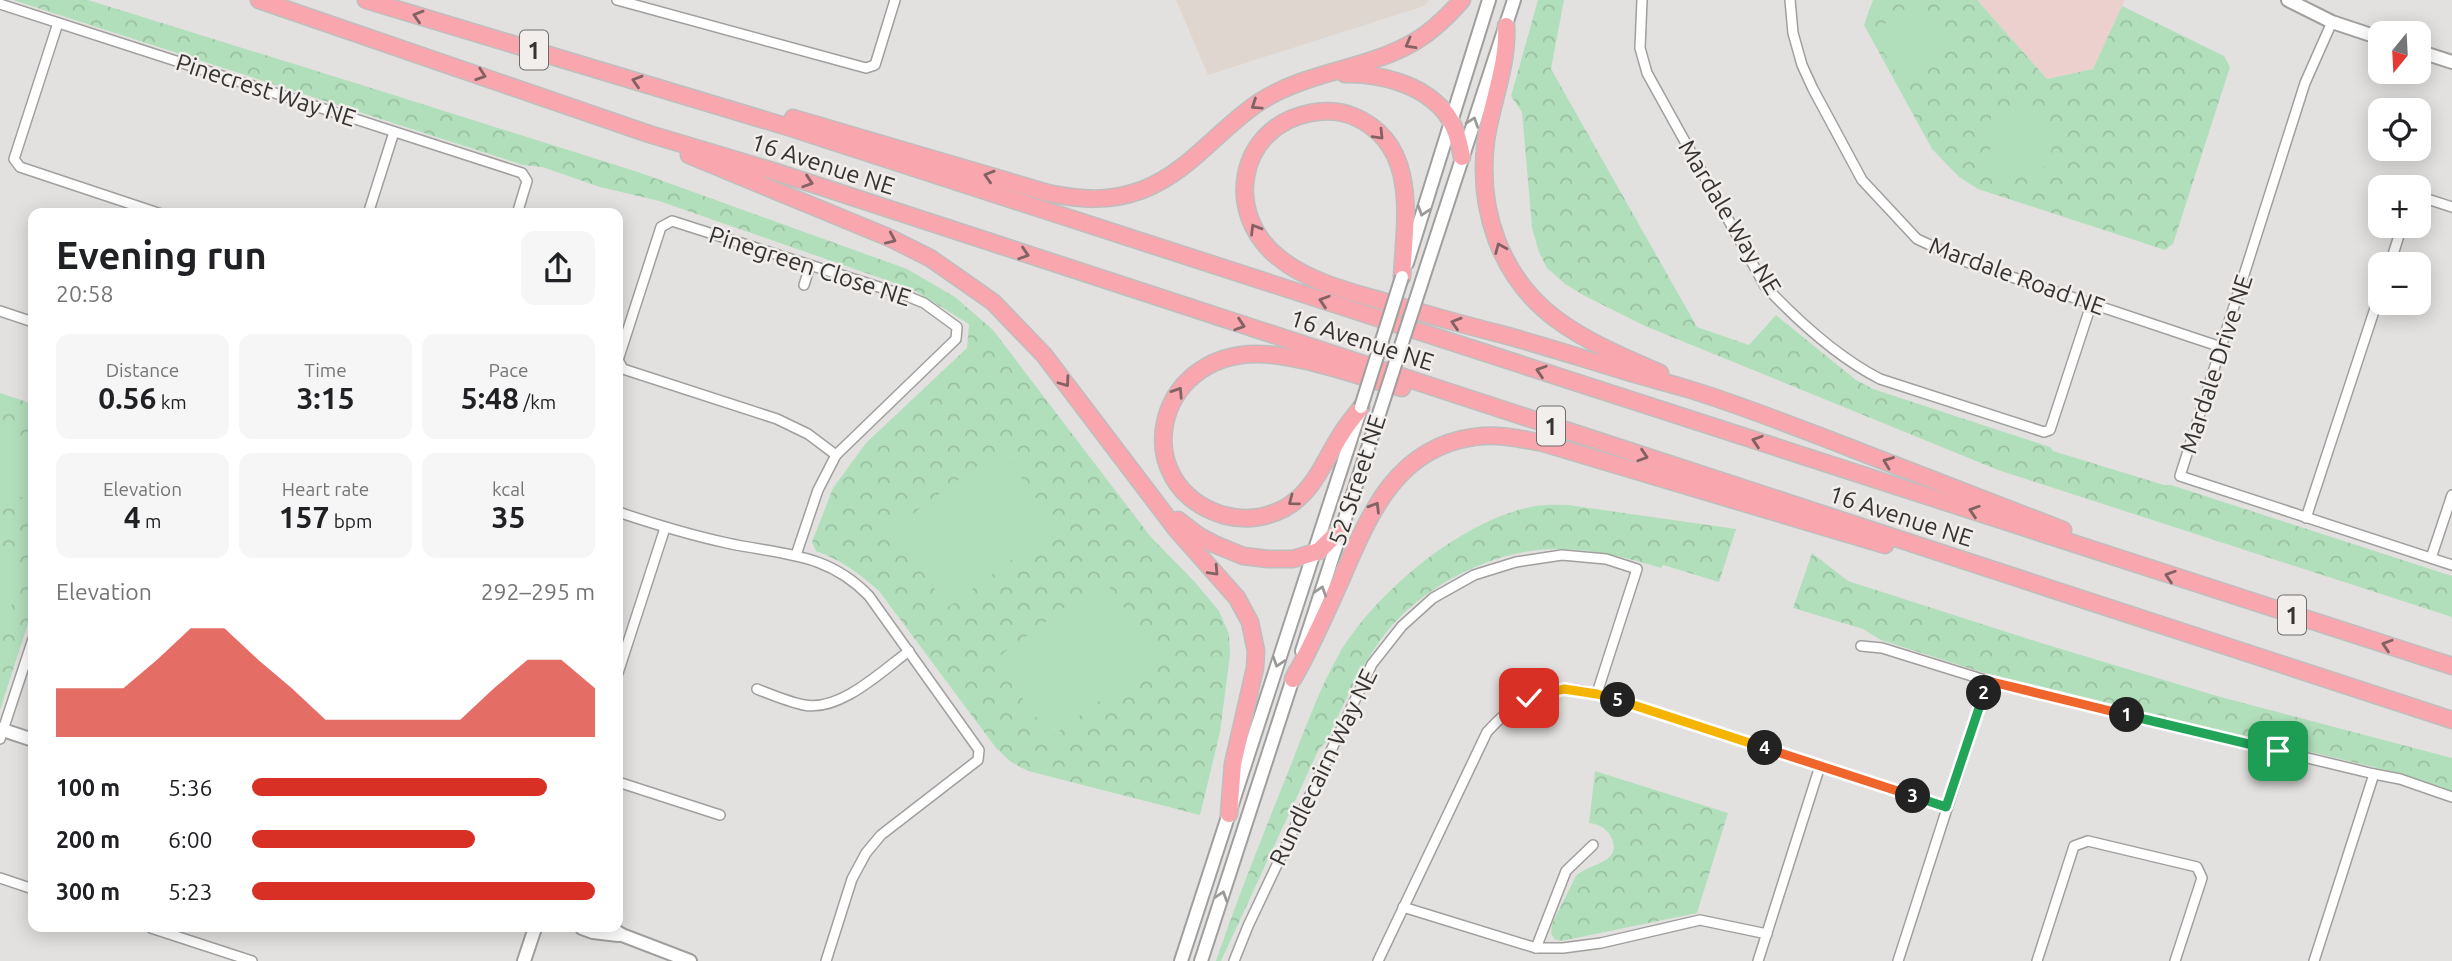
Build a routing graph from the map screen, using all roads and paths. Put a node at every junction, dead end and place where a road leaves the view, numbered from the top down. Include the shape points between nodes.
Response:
1 (259, 0) edge
2 (366, 0) edge
3 (620, 0) edge
4 (895, 0) edge
5 (1462, 0) edge
6 (1489, 0) edge
7 (1514, 0) edge
8 (1642, 0) edge
9 (1790, 0) edge
10 (2288, 0) edge
11 (0, 4) edge
12 (2332, 22) junction
13 (58, 23) junction
14 (1506, 26) junction
15 (2368, 34) edge
16 (2431, 55) edge
17 (2452, 62) edge
18 (1318, 76) junction
19 (702, 100) junction
20 (1451, 122) junction
21 (394, 132) junction
22 (649, 134) junction
23 (1462, 157) junction
24 (2431, 200) edge
25 (2452, 207) edge
26 (143, 208) edge
27 (370, 208) edge
28 (519, 208) edge
29 (810, 266) junction
30 (1402, 277) junction
31 (804, 285) dead end
32 (2091, 305) junction
33 (0, 311) edge
34 (2373, 315) edge
35 (28, 320) edge
36 (623, 344) edge
37 (2221, 347) junction
38 (623, 369) edge
39 (1686, 388) junction
40 (1361, 407) junction
41 (1603, 443) junction
42 (836, 455) junction
43 (2452, 495) edge
44 (1154, 500) junction
45 (623, 514) edge
46 (2306, 518) junction
47 (665, 528) junction
48 (1340, 530) junction
49 (1314, 551) junction
50 (796, 555) junction
51 (2431, 558) junction
52 (2131, 563) junction
53 (2452, 565) edge
54 (1992, 570) junction
55 (1861, 646) dead end
56 (623, 649) edge
57 (909, 651) junction
58 (28, 654) edge
59 (2452, 666) edge
60 (1293, 679) junction
61 (1988, 681) junction
62 (757, 690) dead end
63 (1597, 694) junction
64 (2452, 720) edge
65 (1, 733) edge
66 (28, 739) edge
67 (1820, 766) junction
68 (2374, 774) junction
69 (623, 784) edge
70 (2452, 797) edge
71 (1946, 807) junction
72 (1228, 814) junction
73 (720, 815) dead end
74 (1593, 845) dead end
75 (0, 878) edge
76 (28, 887) edge
77 (1403, 907) junction
78 (163, 932) edge
79 (534, 932) edge
80 (593, 932) edge
81 (617, 932) edge
82 (1767, 934) junction
83 (622, 935) junction
84 (1536, 948) junction
85 (671, 958) edge
86 (252, 961) edge
87 (524, 961) edge
88 (690, 961) edge
89 (825, 961) edge
90 (1181, 961) edge
91 (1201, 961) edge
92 (1234, 961) edge
93 (1378, 961) edge
94 (1758, 961) edge
95 (1898, 961) edge
96 (2037, 961) edge
97 (2175, 961) edge
98 (2314, 961) edge

1 -> 22 highway, 16 Avenue NE / 1
19 -> 2 highway, 16 Avenue NE / 1
3 - 4 street via 866,68 875,65
5 -> 18 highway via 1415,41 1370,61
6 - 20 main road, 52 Street NE
7 - 14 main road, 52 Street NE
8 - 32 street, Mardale Way NE via 1640,48 1647,73 1765,286 1858,368 1880,380 2044,432 2050,430
9 - 32 street, Mardale Road NE via 1793,33 1812,89 1861,180 1917,239 1967,262
10 - 12 main road
11 - 13 street, Pinecrest Way NE
12 - 15 main road
12 - 37 street, Mardale Drive NE via 2305,83
13 - 21 street, Pinecrest Way NE
13 - 26 street via 14,159 20,167
23 -> 14 main road, 52 Street NE
39 -> 14 highway via 1557,320 1531,297 1501,251 1483,181 1488,126 1507,50
16 - 17 main road
18 -> 19 highway via 1263,100 1152,186 1094,200 1048,193 755,107
18 - 20 highway via 1366,74 1395,81 1436,104
52 -> 19 highway, 16 Avenue NE / 1
20 - 23 highway
20 -> 30 main road, 52 Street NE
21 - 27 street
21 - 28 street, Pinecrest Way NE via 522,173 527,181
22 -> 41 highway, 16 Avenue NE / 1
22 -> 44 highway via 672,148 890,238 962,279 993,302 1044,355
23 - 48 main road, 52 Street NE, bridge
24 - 25 street
29 - 31 street
29 - 36 street, Pinegreen Close NE via 666,222
29 - 42 street, Pinegreen Close NE via 924,303 957,327 956,339
39 -> 30 highway via 1366,297 1304,273 1278,257 1251,226 1244,184 1259,144 1293,117 1320,111 1352,116 1378,133 1396,159 1405,184
30 - 40 main road, 52 Street NE, bridge
32 - 37 street, Mardale Road NE
33 - 35 street
34 - 46 street
37 - 46 street, Mardale Drive NE via 2180,477
38 - 42 street, Pinegreen Close NE via 777,419
52 -> 39 highway via 2092,541
40 -> 41 highway via 1306,491 1286,507 1258,517 1229,517 1204,506 1182,488 1168,466 1164,427 1180,388 1215,362 1256,354 1288,357
40 - 49 main road, 52 Street NE
41 -> 54 highway, 16 Avenue NE / 1
42 - 50 street, Pinegreen Close NE via 818,490
43 - 51 street
44 - 49 highway via 1199,536 1243,555 1281,560
44 -> 72 highway via 1245,608 1254,635 1255,668 1233,764
45 - 47 street
46 - 51 street, Mardale Drive NE
47 - 50 street
47 - 56 street
48 - 49 highway via 1329,544
60 -> 48 main road, 52 Street NE
49 -> 72 main road, 52 Street NE
50 - 57 street via 854,580
51 - 53 street, Mardale Drive NE
59 -> 52 highway, 16 Avenue NE / 1
60 -> 54 highway via 1364,525 1383,494 1417,460 1444,445 1476,436 1514,438 1570,450 1951,565
54 - 64 highway, 16 Avenue NE / 1
55 - 61 street via 1882,648
57 - 62 street via 828,705 806,705
57 - 89 street via 979,750 978,760 881,835 866,853 852,879
58 - 65 street
91 -> 60 main road, 52 Street NE
61 - 68 street
61 - 71 street
63 - 67 street
63 - 77 street via 1564,689 1507,709 1487,732
63 - 92 street, Rundlecairn Way NE via 1637,569 1606,559 1562,555 1474,575 1433,598 1402,626 1372,664
65 - 66 main road
67 - 71 street
67 - 82 street
68 - 70 street
68 - 98 street
69 - 73 street
71 - 95 street
72 - 90 main road, 52 Street NE
74 - 84 street via 1566,871
75 - 76 street
77 - 84 street
77 - 93 street
78 - 86 street
79 - 87 main road
80 - 83 main road
81 - 83 main road
82 - 84 street via 1700,920 1601,943
82 - 94 street
83 - 85 main road
85 - 88 main road
96 - 97 street via 2074,846 2088,841 2197,867 2202,878

